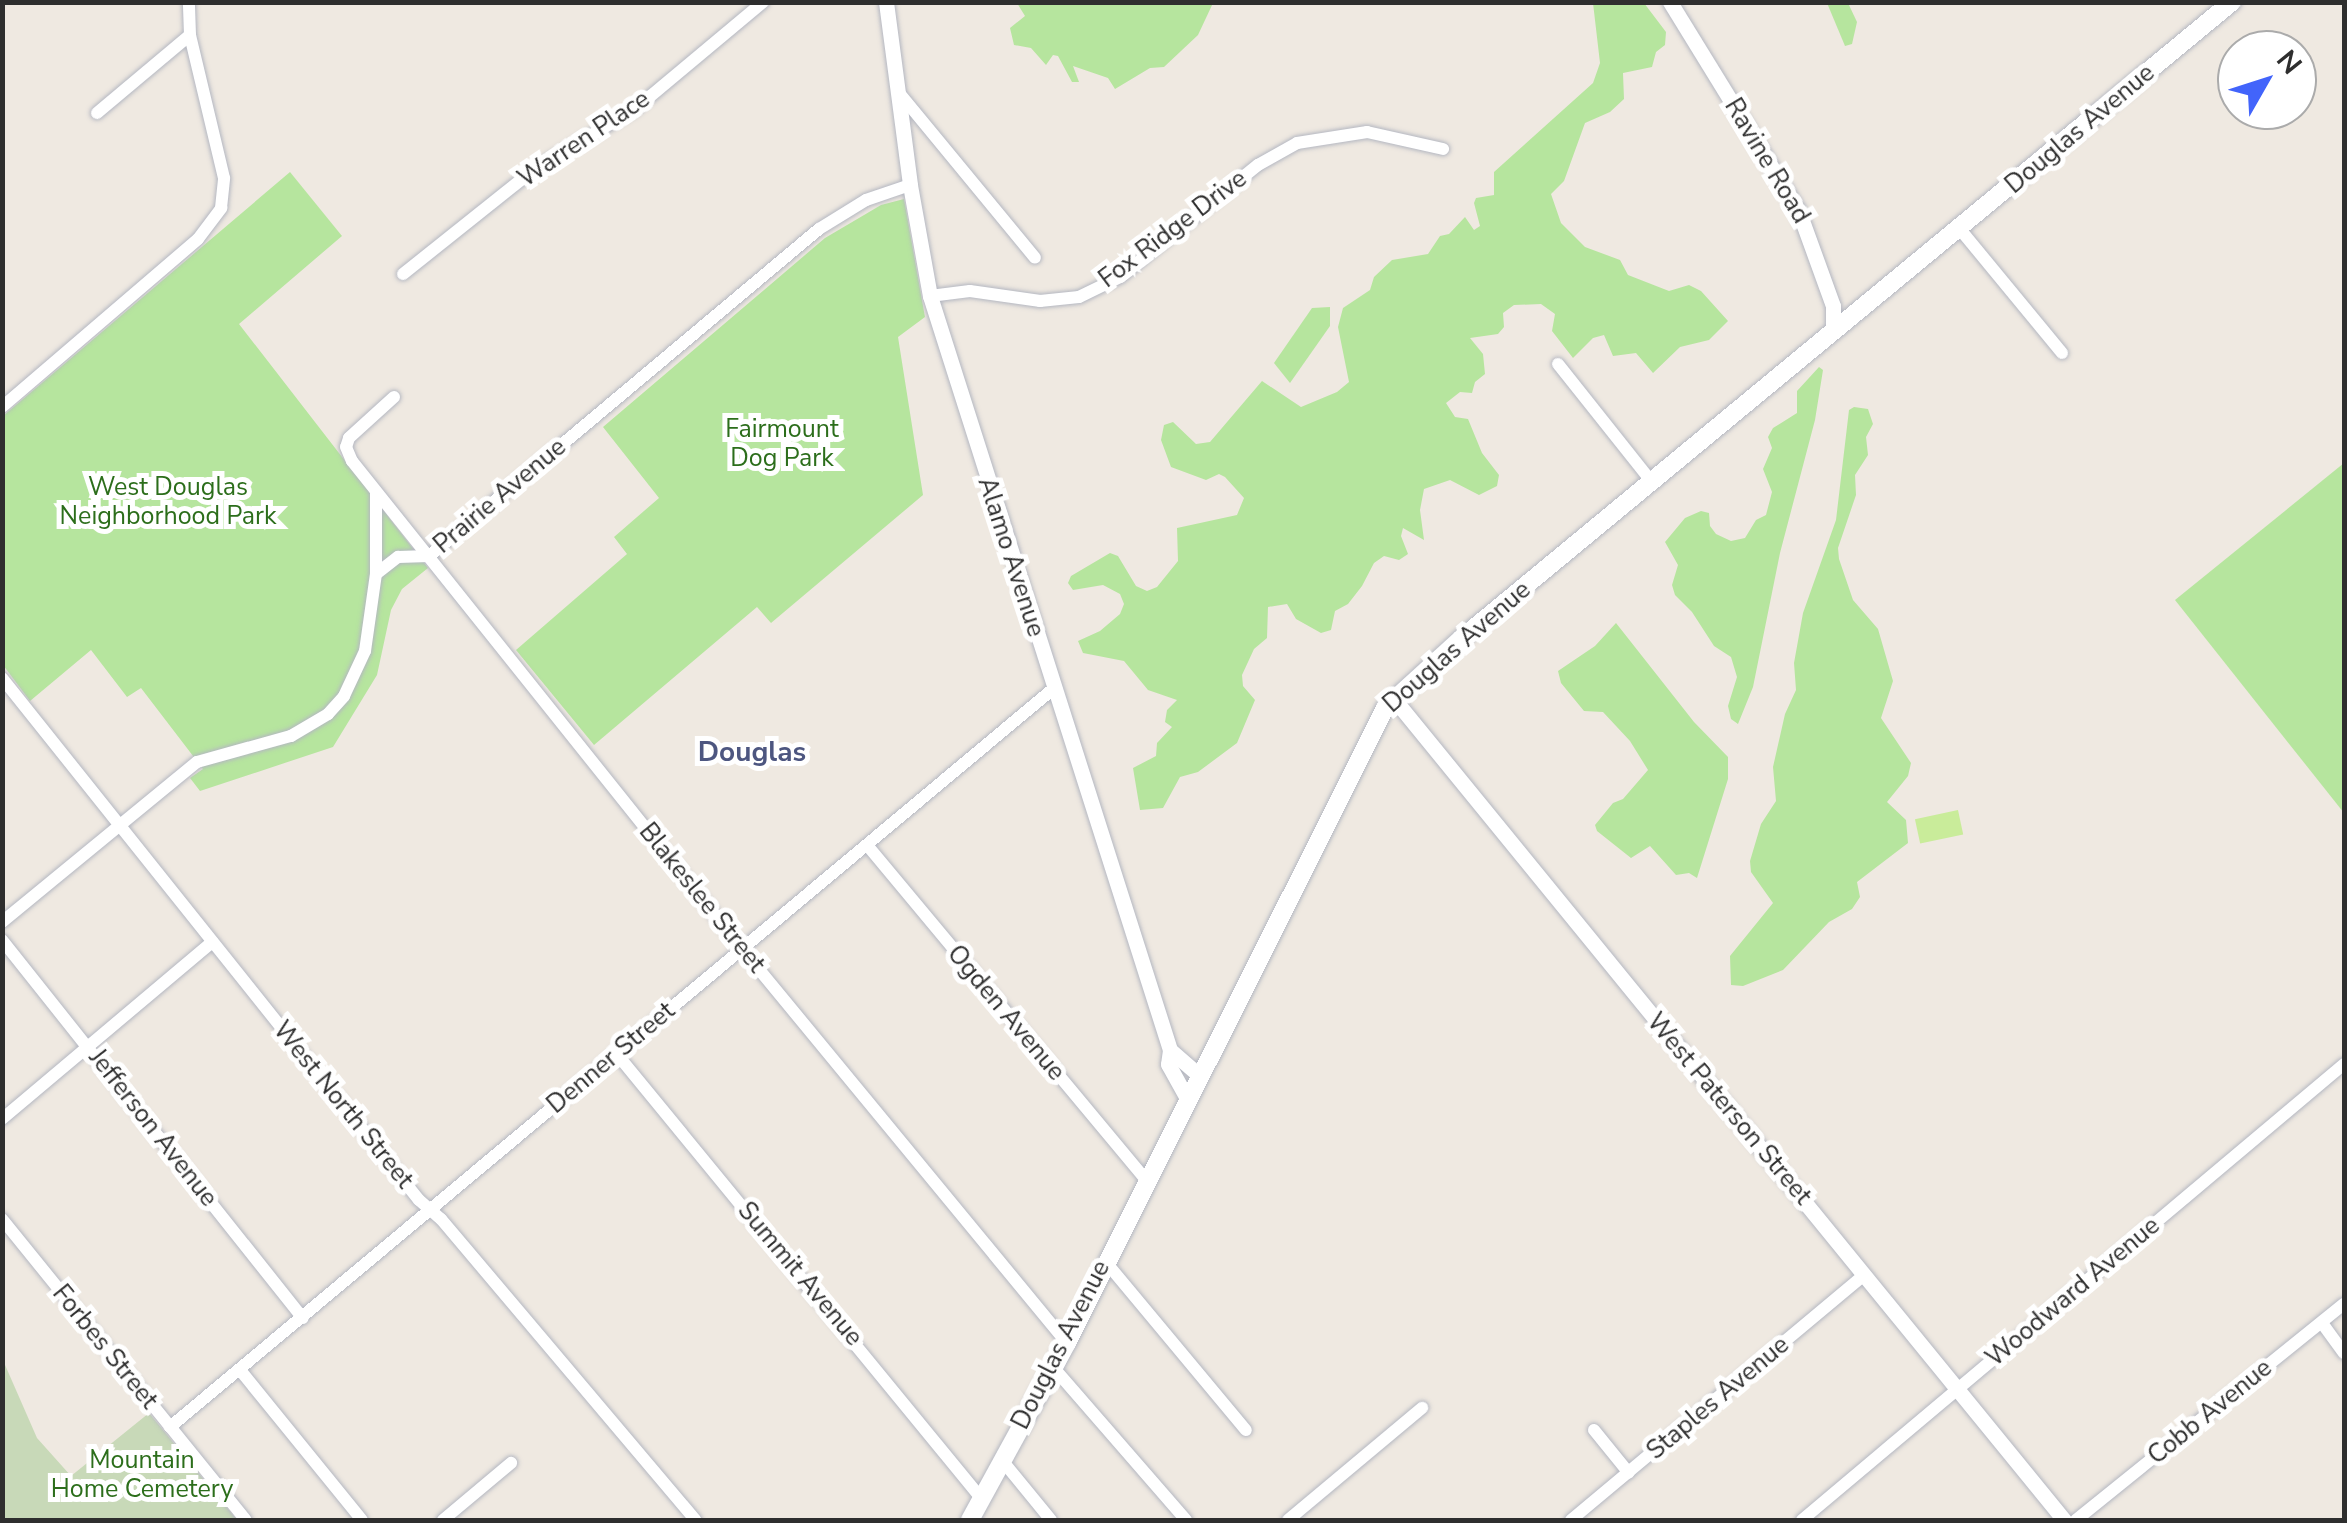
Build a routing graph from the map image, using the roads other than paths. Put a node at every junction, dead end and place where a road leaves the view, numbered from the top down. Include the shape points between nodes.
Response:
1 (189, 2) edge
2 (763, 2) edge
3 (886, 2) edge
4 (1670, 2) edge
5 (2232, 2) edge
6 (190, 35) junction
7 (900, 94) junction
8 (97, 113) dead end
9 (1442, 149) dead end
10 (910, 185) junction
11 (1959, 228) junction
12 (1035, 258) dead end
13 (403, 274) dead end
14 (930, 296) junction
15 (1833, 331) junction
16 (2062, 353) dead end
17 (1558, 364) dead end
18 (394, 398) dead end
19 (2, 406) edge
20 (1652, 482) junction
21 (376, 491) junction
22 (428, 556) junction
23 (376, 574) junction
24 (2, 678) edge
25 (1053, 688) junction
26 (1394, 698) junction
27 (118, 826) junction
28 (867, 845) junction
29 (2, 922) edge
30 (2, 940) edge
31 (212, 942) junction
32 (743, 950) junction
33 (87, 1045) junction
34 (1170, 1050) junction
35 (616, 1052) junction
36 (2344, 1064) edge
37 (1199, 1076) junction
38 (1187, 1098) junction
39 (2, 1119) edge
40 (1146, 1180) junction
41 (430, 1210) junction
42 (2, 1219) edge
43 (1105, 1261) junction
44 (1865, 1274) junction
45 (2344, 1304) edge
46 (303, 1318) junction
47 (2322, 1323) junction
48 (1067, 1342) junction
49 (2344, 1354) edge
50 (1053, 1367) junction
51 (240, 1370) junction
52 (1958, 1389) junction
53 (1422, 1408) dead end
54 (170, 1427) junction
55 (1246, 1430) dead end
56 (1594, 1430) dead end
57 (1000, 1459) junction
58 (510, 1463) dead end
59 (1629, 1473) junction
60 (981, 1498) junction
61 (246, 1520) edge
62 (362, 1520) edge
63 (443, 1520) edge
64 (695, 1520) edge
65 (970, 1520) edge
66 (1051, 1520) edge
67 (1186, 1520) edge
68 (1288, 1520) edge
69 (1571, 1520) edge
70 (1802, 1520) edge
71 (2064, 1520) edge
72 (2076, 1520) edge

1 - 6 street
2 - 13 street, Warren Place via 635,109 536,168
3 - 7 street, Alamo Avenue
4 - 15 street, Ravine Road via 1810,233 1833,306
5 - 11 main road, Douglas Avenue
6 - 8 street
6 - 19 street via 224,178 217,216
7 - 10 street, Alamo Avenue
7 - 12 street
9 - 14 street, Fox Ridge Drive via 1367,132 1297,143 1258,165 1120,276 1079,297 1040,301 970,291
10 - 14 street, Alamo Avenue
10 - 22 street, Prairie Avenue via 866,200 820,229
11 - 15 main road, Douglas Avenue
11 - 16 street
14 - 25 street, Alamo Avenue
15 - 20 main road, Douglas Avenue
17 - 20 street
18 - 21 street, Blakeslee Street via 346,447
20 - 26 main road, Douglas Avenue
21 - 22 street, Blakeslee Street
21 - 23 street
22 - 23 street, Prairie Avenue via 398,557
22 - 32 street, Blakeslee Street
23 - 27 street via 365,652 337,705 291,736 197,762
24 - 27 street, West North Street
25 - 28 street, Denner Street
25 - 34 street, Alamo Avenue
26 - 37 main road, Douglas Avenue via 1376,720
26 - 44 street, West Paterson Street
27 - 29 street
27 - 31 street, West North Street
28 - 32 street, Denner Street
28 - 40 street, Ogden Avenue
30 - 33 street, Jefferson Avenue
31 - 33 street
31 - 41 street, West North Street
32 - 35 street, Denner Street
32 - 48 street, Blakeslee Street
33 - 39 street
33 - 46 street, Jefferson Avenue
34 - 37 street
34 - 38 street, Alamo Avenue via 1173,1077
35 - 41 street, Denner Street
35 - 60 street, Summit Avenue
36 - 52 street, Woodward Avenue
37 - 38 main road, Douglas Avenue
38 - 40 main road, Douglas Avenue
40 - 43 main road, Douglas Avenue
41 - 46 street, Denner Street
41 - 64 street, West North Street
42 - 54 street, Forbes Street
43 - 48 main road, Douglas Avenue
43 - 55 street
44 - 52 street, West Paterson Street
44 - 59 street, Staples Avenue
45 - 47 street, Cobb Avenue
46 - 51 street, Denner Street
47 - 49 street
47 - 72 street, Cobb Avenue
48 - 50 main road, Douglas Avenue
50 - 57 main road, Douglas Avenue
50 - 67 street
51 - 54 street, Denner Street
51 - 62 street
52 - 70 street, Woodward Avenue
52 - 71 street, West Paterson Street
53 - 68 street
54 - 61 street, Forbes Street
56 - 59 street
57 - 60 main road, Douglas Avenue
57 - 66 street
58 - 63 street
59 - 69 street, Staples Avenue
60 - 65 main road, Douglas Avenue

